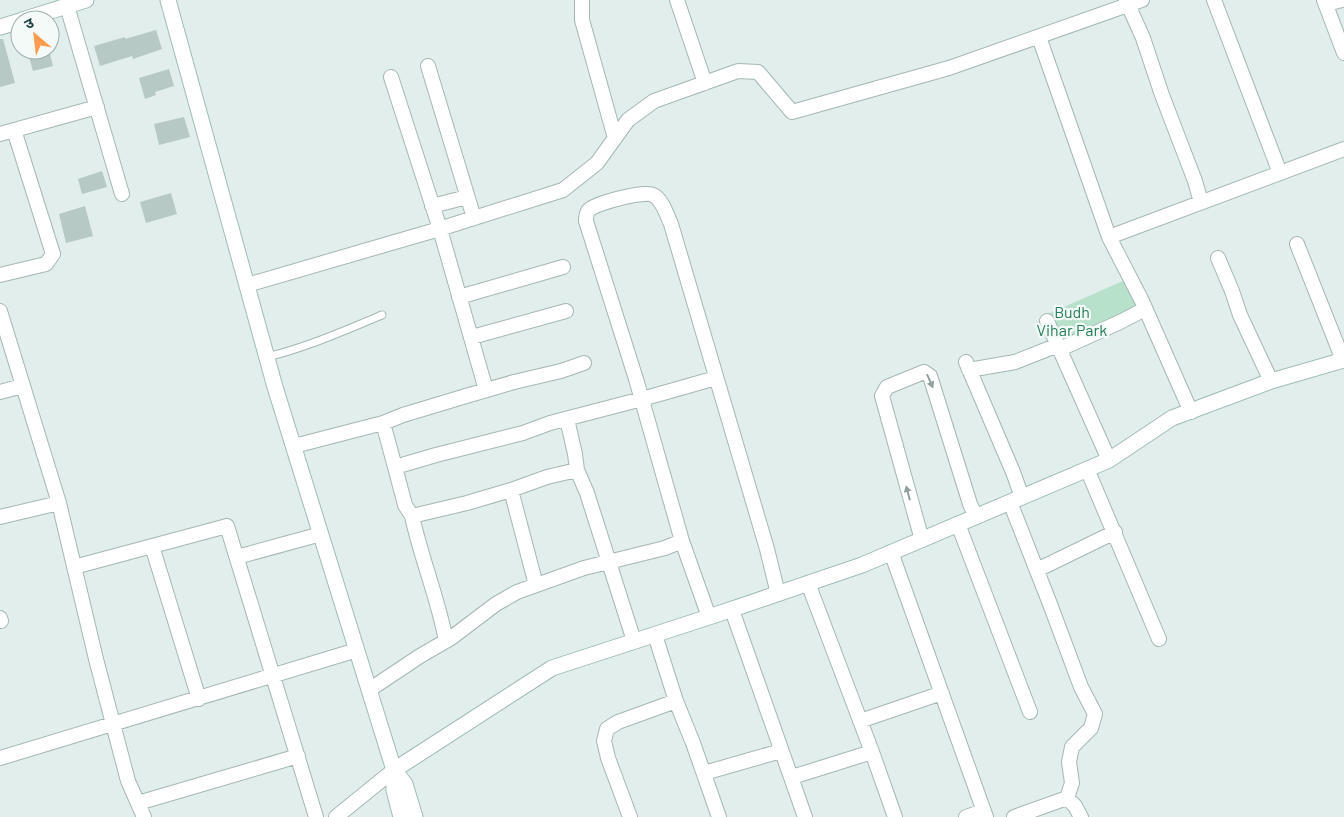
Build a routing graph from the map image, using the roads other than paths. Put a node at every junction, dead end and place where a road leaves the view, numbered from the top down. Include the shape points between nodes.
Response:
1 (86, 0) edge
2 (168, 0) edge
3 (582, 0) edge
4 (677, 0) edge
5 (1142, 0) edge
6 (1214, 0) edge
7 (1342, 0) edge
8 (1325, 2) edge
9 (1126, 3) edge
10 (67, 6) junction
11 (54, 10) edge
12 (1039, 37) junction
13 (1344, 53) edge
14 (428, 66) dead end
15 (391, 77) dead end
16 (705, 83) junction
17 (97, 107) junction
18 (7, 132) edge
19 (615, 138) junction
20 (1344, 149) edge
21 (1280, 173) junction
22 (122, 194) dead end
23 (467, 197) junction
24 (1201, 202) junction
25 (432, 206) junction
26 (474, 218) junction
27 (440, 229) junction
28 (1109, 237) junction
29 (1297, 244) dead end
30 (1218, 258) dead end
31 (563, 267) dead end
32 (0, 275) edge
33 (247, 285) junction
34 (459, 297) junction
35 (1145, 309) junction
36 (0, 311) edge
37 (566, 311) dead end
38 (382, 315) dead end
39 (1047, 322) dead end
40 (472, 337) junction
41 (1059, 347) junction
42 (267, 357) junction
43 (1344, 360) edge
44 (584, 363) dead end
45 (716, 378) junction
46 (1271, 381) junction
47 (22, 386) junction
48 (486, 390) junction
49 (0, 392) edge
50 (642, 400) junction
51 (1190, 412) junction
52 (567, 419) junction
53 (383, 423) junction
54 (294, 446) junction
55 (1109, 460) junction
56 (395, 468) junction
57 (1087, 469) junction
58 (577, 470) junction
59 (511, 490) junction
60 (1016, 500) junction
61 (59, 503) junction
62 (412, 516) junction
63 (976, 516) junction
64 (0, 517) edge
65 (958, 524) junction
66 (1114, 532) junction
67 (321, 534) junction
68 (922, 540) junction
69 (682, 541) junction
70 (152, 546) junction
71 (891, 552) junction
72 (237, 557) junction
73 (610, 562) junction
74 (74, 567) junction
75 (1037, 570) junction
76 (808, 583) junction
77 (536, 585) junction
78 (778, 594) junction
79 (732, 610) junction
80 (709, 617) junction
81 (655, 635) junction
82 (1160, 639) dead end
83 (446, 641) junction
84 (634, 641) junction
85 (357, 650) junction
86 (274, 676) junction
87 (369, 690) junction
88 (942, 693) junction
89 (199, 699) junction
90 (676, 701) junction
91 (1030, 712) dead end
92 (860, 721) junction
93 (114, 725) junction
94 (781, 751) junction
95 (872, 752) junction
96 (298, 756) junction
97 (0, 758) edge
98 (394, 770) junction
99 (704, 773) junction
100 (792, 777) junction
101 (1067, 798) junction
102 (138, 803) junction
103 (985, 814) edge
104 (144, 817) edge
105 (316, 817) edge
106 (336, 817) edge
107 (401, 817) edge
108 (415, 817) edge
109 (630, 817) edge
110 (719, 817) edge
111 (805, 817) edge
112 (894, 817) edge
113 (966, 817) edge
114 (1014, 817) edge
115 (1081, 817) edge

1 - 10 street
2 - 33 street
3 - 19 street via 582,20
4 - 16 street
5 - 9 street
6 - 21 street
7 - 8 street
8 - 13 street
9 - 12 street
9 - 24 street via 1143,38
10 - 11 street
10 - 17 street
12 - 16 street via 949,68 792,112 758,72 738,71
12 - 28 street
14 - 23 street
15 - 25 street
16 - 19 street via 654,100 628,120
17 - 18 street
17 - 22 street
18 - 32 street via 53,254 46,264
19 - 26 street via 597,163 563,190
20 - 21 street
21 - 24 street
23 - 25 street
23 - 26 street
24 - 28 street
25 - 27 street
26 - 27 street
27 - 33 street
27 - 34 street
28 - 35 street
29 - 43 street
30 - 46 street
31 - 34 street
33 - 42 street
34 - 40 street
35 - 41 street
35 - 51 street
36 - 47 street
37 - 40 street
38 - 42 lane via 335,335
39 - 41 street
40 - 48 street
41 - 55 street
41 - 60 street via 1015,362 968,366 1013,472
42 - 54 street
43 - 46 street
44 - 48 street
45 - 50 street
45 - 50 street via 676,237 660,201 650,193 606,202 590,209 586,221
45 - 78 street
46 - 51 street
47 - 49 street
47 - 61 street
48 - 53 street
50 - 52 street
50 - 69 street
51 - 55 street via 1172,418
52 - 56 street
52 - 58 street
53 - 54 street
53 - 56 street
54 - 67 street
55 - 57 street
56 - 62 street via 405,504
57 - 60 street
57 - 66 street
58 - 59 street via 547,476
58 - 73 street
59 - 62 street
59 - 77 street
60 - 63 street
60 - 75 street
61 - 64 street
61 - 74 street
62 - 83 street
63 - 65 street
68 -> 63 street via 882,396 887,387 924,372 930,376
65 - 68 street
65 - 91 street
66 - 75 street
66 - 82 street
67 - 72 street
67 - 85 street
68 - 71 street
69 - 73 street
69 - 80 street
70 - 72 street via 227,526
70 - 74 street
70 - 89 street
71 - 76 street
71 - 88 street
72 - 86 street
73 - 77 street
73 - 84 street
74 - 93 street
75 - 101 street via 1094,714 1091,728 1072,747 1069,762 1072,783
76 - 78 street
76 - 92 street
77 - 83 street via 496,604
78 - 79 street
79 - 80 street
79 - 94 street
80 - 81 street
81 - 84 street
81 - 90 street
83 - 87 street
84 - 98 street via 552,668
85 - 86 street
85 - 87 street
86 - 89 street
86 - 96 street
87 - 98 street
88 - 92 street
88 - 103 street
89 - 93 street
90 - 99 street
90 - 109 street via 607,729 604,741 608,758
92 - 95 street
93 - 97 street
93 - 102 street via 128,781
94 - 99 street
94 - 100 street
95 - 100 street
95 - 112 street
96 - 102 street
96 - 105 street
98 - 106 street
98 - 107 street via 394,790
98 - 108 street via 405,784
99 - 110 street
100 - 111 street
101 - 114 street
101 - 115 street
102 - 104 street
103 - 113 street

